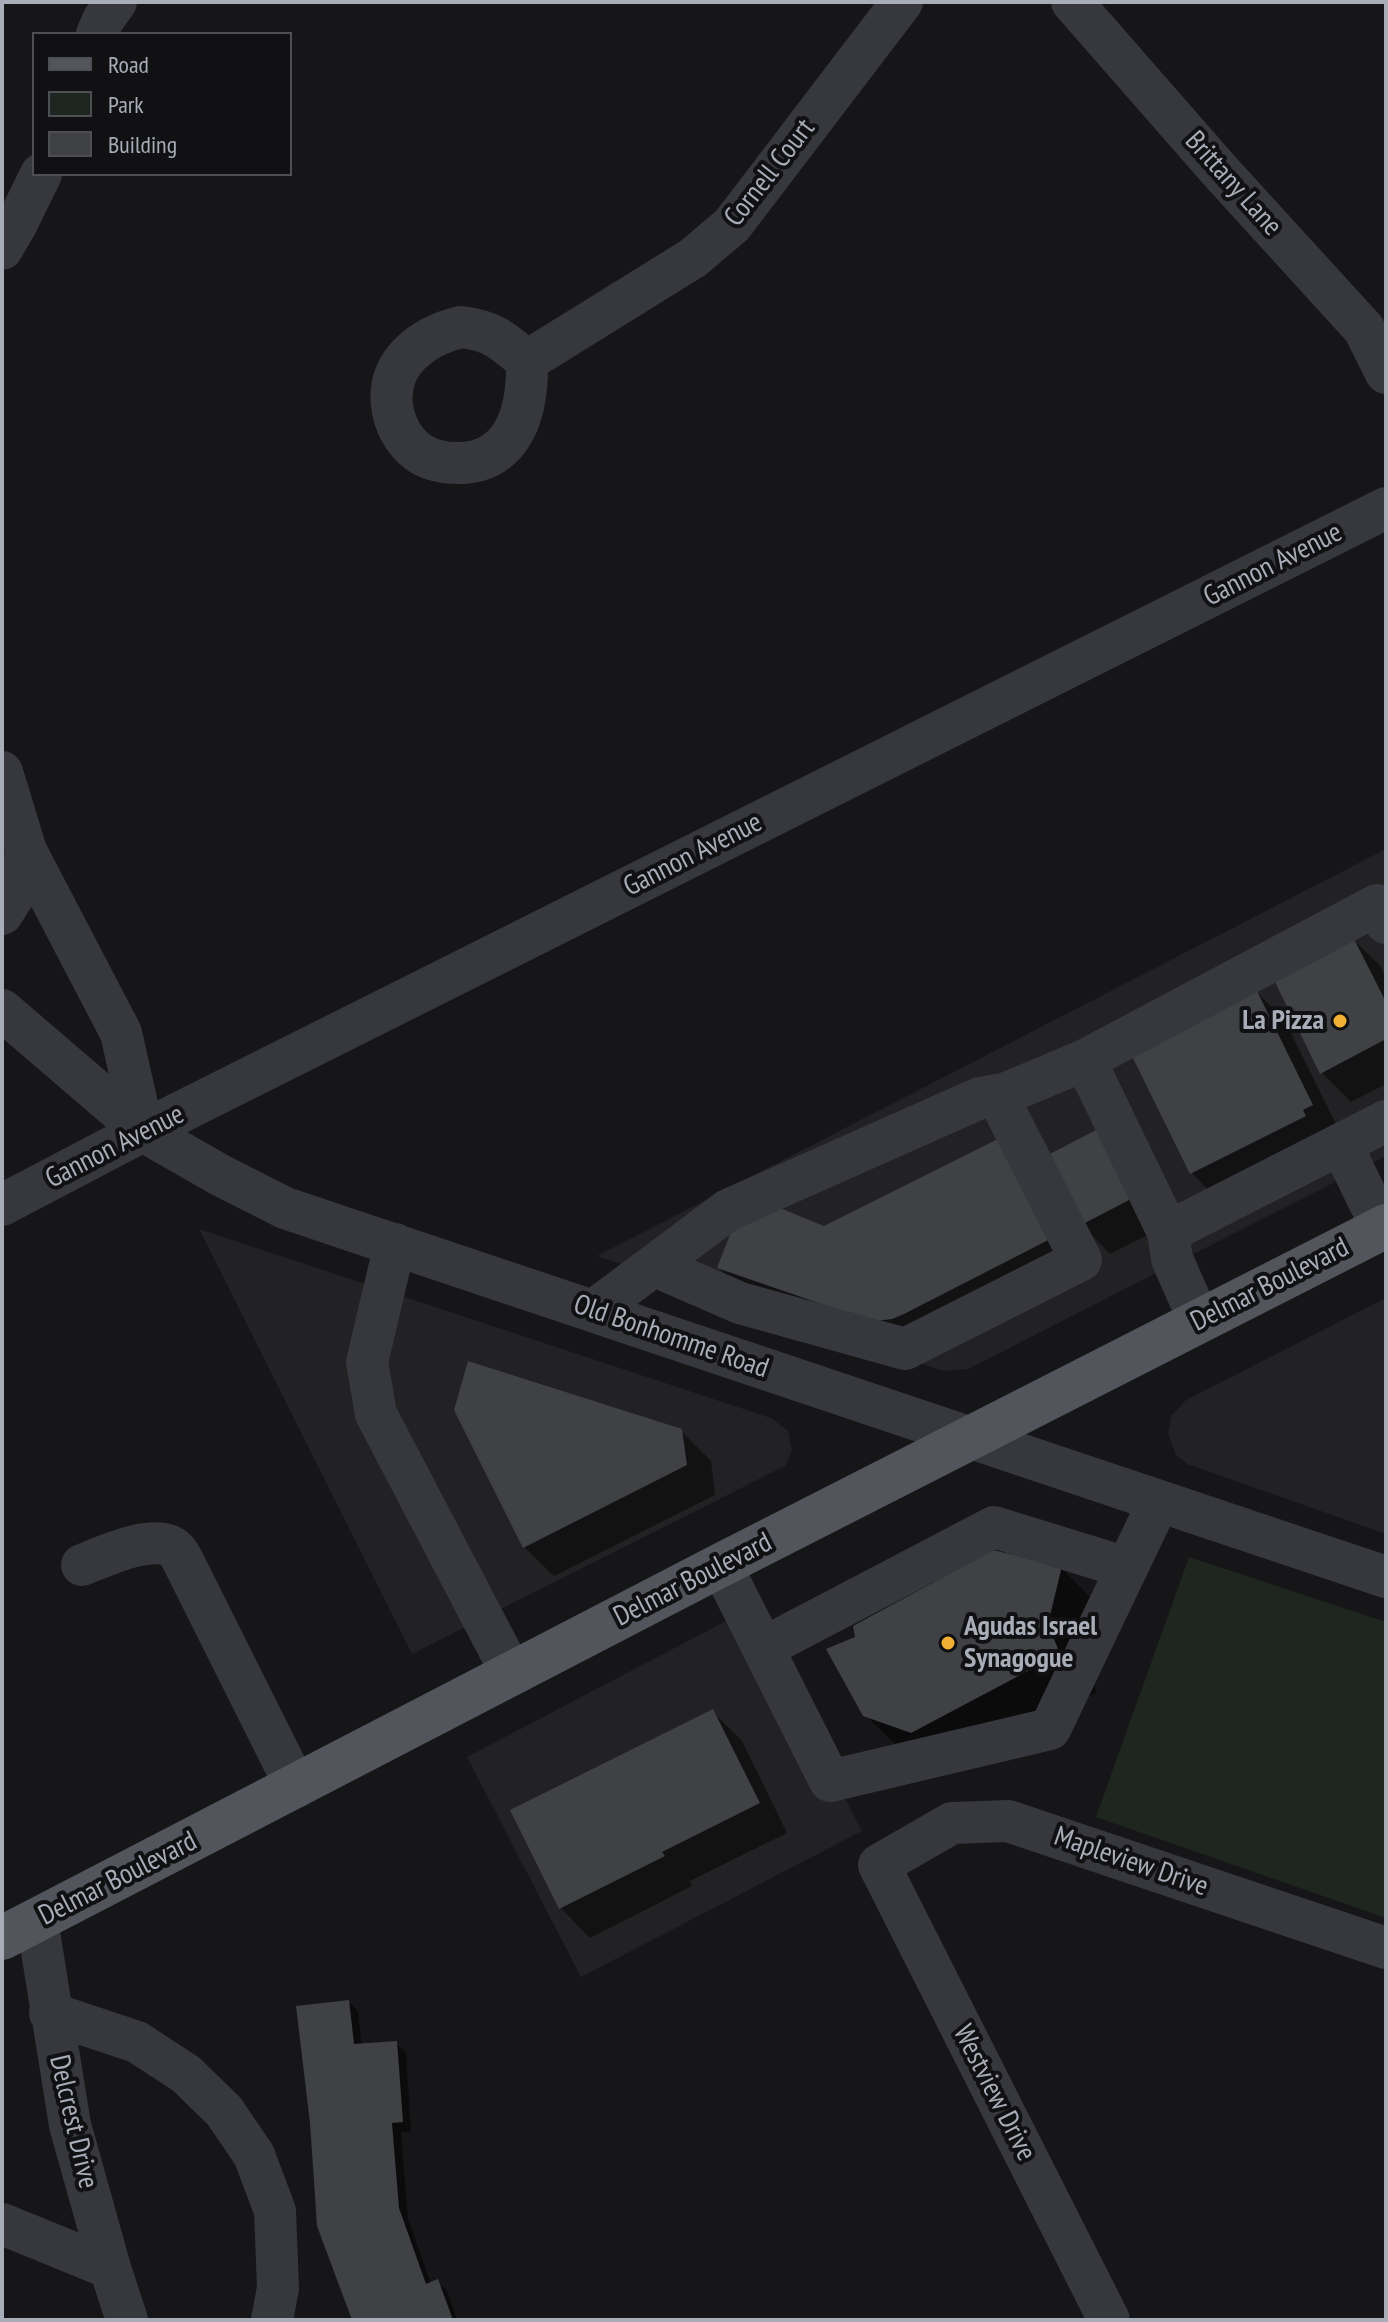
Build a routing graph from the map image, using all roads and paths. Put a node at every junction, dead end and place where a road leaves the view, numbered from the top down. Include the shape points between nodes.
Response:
1 (902, 2) edge
2 (1072, 2) edge
3 (40, 176) edge
4 (2, 249) edge
5 (527, 361) dead end
6 (1386, 373) edge
7 (1386, 508) edge
8 (2, 772) edge
9 (26, 851) junction
10 (2, 914) edge
11 (1382, 914) edge
12 (2, 1010) edge
13 (1085, 1060) junction
14 (997, 1095) junction
15 (1386, 1121) edge
16 (143, 1131) junction
17 (1341, 1144) junction
18 (2, 1205) edge
19 (1384, 1227) edge
20 (1168, 1232) junction
21 (395, 1244) junction
22 (655, 1266) junction
23 (593, 1311) junction
24 (1199, 1320) junction
25 (905, 1349) junction
26 (845, 1395) junction
27 (974, 1438) junction
28 (1159, 1501) junction
29 (82, 1565) dead end
30 (721, 1565) junction
31 (1127, 1568) junction
32 (1386, 1577) edge
33 (763, 1648) junction
34 (512, 1674) junction
35 (296, 1787) junction
36 (879, 1865) joint
37 (19, 1929) edge
38 (1386, 1948) edge
39 (50, 2013) junction
40 (2, 2224) edge
41 (110, 2268) junction
42 (127, 2320) edge
43 (272, 2320) edge
44 (1109, 2320) edge

1 - 5 street, Cornell Court via 732,225 693,258
2 - 6 street, Brittany Lane via 1364,329
3 - 4 street
7 - 16 street, Gannon Avenue
8 - 9 street
9 - 10 street via 22,878
9 - 16 street via 121,1033
11 - 13 street
12 - 16 street, Old Bonhomme Road
13 - 14 street
13 - 20 street
14 - 22 street via 728,1210
14 - 25 street via 1081,1260
15 - 17 street
16 - 18 street, Gannon Avenue
16 - 21 street, Old Bonhomme Road via 285,1208
17 - 19 street
17 - 20 street
19 - 24 main road, Delmar Boulevard
20 - 24 street via 1172,1259
21 - 23 street, Old Bonhomme Road
21 - 34 street via 367,1362 376,1414
22 - 23 street
22 - 25 street via 740,1303
23 - 26 street, Old Bonhomme Road
24 - 27 main road, Delmar Boulevard
25 - 26 street
26 - 27 street, Old Bonhomme Road
27 - 28 street, Old Bonhomme Road
27 - 30 main road, Delmar Boulevard
28 - 31 street
28 - 32 street, Old Bonhomme Road
29 - 35 street via 129,1547 160,1543 175,1548
30 - 33 street
30 - 34 main road, Delmar Boulevard
31 - 33 street via 994,1527
31 - 33 street via 1050,1729 830,1781
34 - 35 main road, Delmar Boulevard
35 - 37 main road, Delmar Boulevard
36 - 38 street, Mapleview Drive via 952,1823 1008,1821
36 - 44 street, Westview Drive
37 - 39 street, Delcrest Drive
39 - 41 street, Delcrest Drive via 70,2125
39 - 43 street via 137,2042 186,2074 224,2111 254,2155 275,2211 278,2288
40 - 41 street
41 - 42 street, Delcrest Drive

